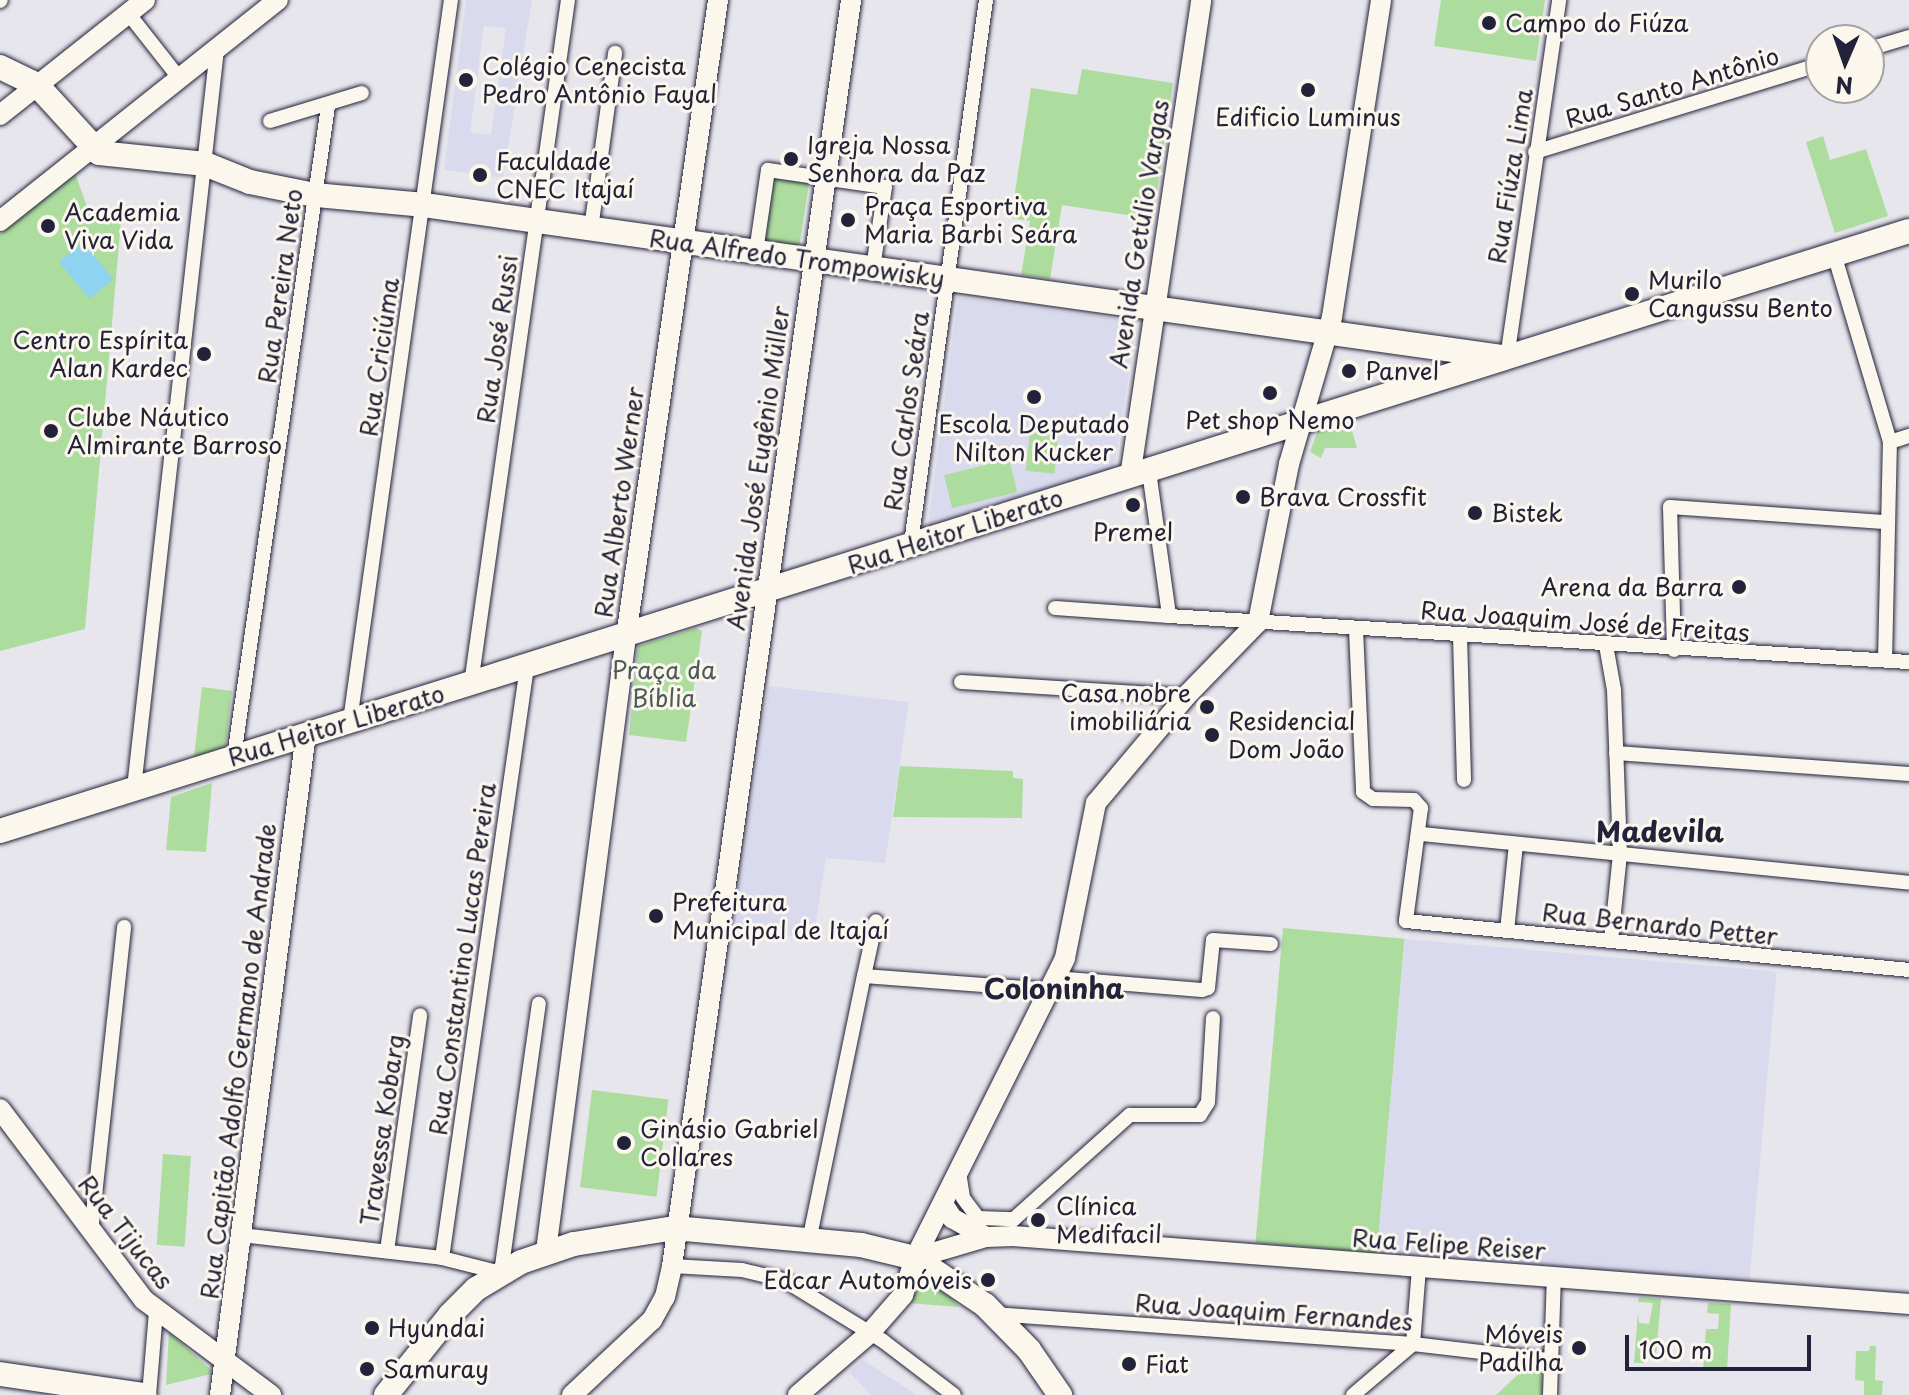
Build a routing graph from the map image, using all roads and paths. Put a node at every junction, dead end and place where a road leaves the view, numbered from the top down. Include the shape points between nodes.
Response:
1 (145, 0) edge
2 (278, 0) edge
3 (451, 0) edge
4 (568, 0) edge
5 (718, 0) edge
6 (851, 0) edge
7 (986, 0) edge
8 (1201, 0) edge
9 (1381, 0) edge
10 (1559, 0) edge
11 (128, 13) junction
12 (1909, 37) edge
13 (1885, 44) edge
14 (217, 49) junction
15 (615, 53) dead end
16 (0, 67) edge
17 (1805, 69) edge
18 (180, 79) junction
19 (37, 85) junction
20 (362, 93) dead end
21 (328, 106) junction
22 (0, 115) edge
23 (270, 121) dead end
24 (90, 149) junction
25 (1535, 152) junction
26 (205, 164) junction
27 (824, 178) junction
28 (315, 195) junction
29 (424, 205) junction
30 (0, 221) edge
31 (535, 221) junction
32 (591, 229) junction
33 (1909, 231) edge
34 (683, 241) junction
35 (756, 252) junction
36 (1834, 254) junction
37 (814, 260) junction
38 (873, 268) junction
39 (946, 279) junction
40 (1154, 309) junction
41 (1327, 334) junction
42 (1507, 358) junction
43 (1302, 423) junction
44 (1909, 436) edge
45 (1890, 442) junction
46 (1140, 474) junction
47 (1887, 522) junction
48 (911, 543) junction
49 (766, 593) junction
50 (1055, 608) dead end
51 (1169, 616) junction
52 (1258, 622) junction
53 (1356, 629) junction
54 (1460, 636) junction
55 (626, 637) junction
56 (1606, 645) junction
57 (1674, 650) junction
58 (1885, 660) junction
59 (1909, 662) edge
60 (527, 667) junction
61 (961, 682) dead end
62 (471, 684) junction
63 (1186, 696) junction
64 (350, 721) junction
65 (306, 734) junction
66 (1616, 753) junction
67 (234, 757) junction
68 (1909, 774) edge
69 (1464, 780) dead end
70 (134, 788) junction
71 (0, 831) edge
72 (1421, 834) junction
73 (1516, 844) junction
74 (1620, 854) junction
75 (1909, 883) edge
76 (876, 921) dead end
77 (124, 927) dead end
78 (1507, 931) junction
79 (1611, 941) junction
80 (1271, 944) dead end
81 (1909, 970) edge
82 (864, 976) junction
83 (1052, 984) junction
84 (539, 1004) dead end
85 (420, 1015) dead end
86 (1213, 1018) dead end
87 (0, 1109) edge
88 (959, 1172) junction
89 (943, 1204) junction
90 (674, 1228) junction
91 (1014, 1228) junction
92 (91, 1233) junction
93 (241, 1235) junction
94 (986, 1237) junction
95 (809, 1241) junction
96 (387, 1251) junction
97 (546, 1251) junction
98 (442, 1258) junction
99 (915, 1258) junction
100 (672, 1266) junction
101 (1419, 1268) junction
102 (501, 1273) junction
103 (1554, 1277) junction
104 (1909, 1304) edge
105 (156, 1312) junction
106 (993, 1314) junction
107 (869, 1334) junction
108 (1413, 1344) junction
109 (1550, 1360) junction
110 (225, 1362) junction
111 (0, 1374) edge
112 (146, 1395) edge
113 (220, 1395) edge
114 (271, 1395) edge
115 (386, 1395) edge
116 (572, 1395) edge
117 (798, 1395) edge
118 (954, 1395) edge
119 (1060, 1395) edge
120 (1353, 1395) edge
121 (1550, 1395) edge

1 - 11 main road
2 - 14 main road
3 - 29 street, Rua Criciúma
4 - 31 street, Rua José Russi
5 - 34 main road, Rua Alberto Werner
6 - 27 main road, Avenida José Eugênio Müller
7 - 39 street, Rua Carlos Seára
8 - 40 main road, Avenida Getúlio Vargas
9 - 41 main road
10 - 25 street, Rua Fiúza Lima
11 - 18 street
11 - 19 main road
12 - 13 street
14 - 18 main road
14 - 26 street
15 - 32 street
16 - 19 main road
17 - 25 street, Rua Santo Antônio
18 - 24 main road
19 - 22 main road
19 - 24 main road
20 - 21 street
21 - 23 street
21 - 28 street, Rua Pereira Neto
24 - 26 main road, Rua Alfredo Trompowisky via 122,158
24 - 30 main road
25 - 42 street, Rua Fiúza Lima
26 - 28 main road, Rua Alfredo Trompowisky via 250,182
26 - 70 street
27 - 35 street via 768,170
27 - 37 main road, Avenida José Eugênio Müller
27 - 38 street via 885,187
28 - 29 main road, Rua Alfredo Trompowisky
28 - 67 street, Rua Pereira Neto
29 - 31 main road, Rua Alfredo Trompowisky
29 - 64 street, Rua Criciúma
31 - 32 main road, Rua Alfredo Trompowisky
31 - 62 street, Rua José Russi
32 - 34 main road, Rua Alfredo Trompowisky
33 - 36 main road, Rua Heitor Liberato
34 - 35 main road, Rua Alfredo Trompowisky
34 - 55 main road, Rua Alberto Werner
35 - 37 main road, Rua Alfredo Trompowisky
36 - 42 main road, Rua Heitor Liberato
36 - 45 street
37 - 38 main road, Rua Alfredo Trompowisky
37 - 49 main road, Avenida José Eugênio Müller
38 - 39 main road, Rua Alfredo Trompowisky
39 - 40 main road, Rua Alfredo Trompowisky
39 - 48 street, Rua Carlos Seára
40 - 41 main road, Rua Alfredo Trompowisky
40 - 46 main road, Avenida Getúlio Vargas
41 - 42 main road, Rua Alfredo Trompowisky
41 - 43 main road
42 - 43 main road, Rua Heitor Liberato
43 - 46 main road, Rua Heitor Liberato
43 - 52 main road
44 - 45 street
45 - 47 street
46 - 48 main road, Rua Heitor Liberato
46 - 51 street
47 - 57 street via 1670,507
47 - 58 street
48 - 49 main road, Rua Heitor Liberato
49 - 55 main road, Rua Heitor Liberato
49 - 90 main road, Avenida José Eugênio Müller
50 - 51 street, Rua Joaquim José de Freitas
51 - 52 street, Rua Joaquim José de Freitas
52 - 53 street, Rua Joaquim José de Freitas
52 - 63 main road
53 - 54 street, Rua Joaquim José de Freitas
53 - 72 street via 1361,785 1373,799 1417,801
54 - 56 street, Rua Joaquim José de Freitas
54 - 69 street
55 - 60 main road, Rua Heitor Liberato
55 - 97 main road, Rua Alberto Werner
56 - 57 street, Rua Joaquim José de Freitas
56 - 66 street
57 - 58 street, Rua Joaquim José de Freitas
58 - 59 street, Rua Joaquim José de Freitas
60 - 62 main road, Rua Heitor Liberato
60 - 98 street, Rua Constantino Lucas Pereira
61 - 63 street
62 - 64 main road, Rua Heitor Liberato
63 - 83 main road via 1096,803 1074,927
64 - 65 main road, Rua Heitor Liberato
65 - 67 main road, Rua Heitor Liberato
65 - 93 main road, Rua Capitão Adolfo Germano de Andrade
66 - 68 street
66 - 74 street
67 - 70 main road, Rua Heitor Liberato
70 - 71 main road, Rua Heitor Liberato
72 - 73 street
72 - 78 street, Rua Bernardo Petter via 1406,921
73 - 74 street
73 - 78 street
74 - 75 street
74 - 79 street
76 - 82 street
77 - 92 street
78 - 79 street, Rua Bernardo Petter
79 - 81 street, Rua Bernardo Petter
80 - 83 street via 1213,940 1208,988 1202,990
82 - 83 street
82 - 95 street
83 - 88 main road
84 - 102 street
85 - 96 street, Travessa Kobarg
86 - 91 street via 1208,1102 1200,1115 1130,1115
87 - 92 main road, Rua Tijucas
88 - 89 main road
88 - 91 street via 963,1198 978,1218
89 - 94 main road via 952,1218
89 - 99 main road
90 - 95 main road
90 - 97 main road
90 - 100 main road, Avenida José Eugênio Müller
91 - 94 main road, Rua Felipe Reiser
91 - 101 main road, Rua Felipe Reiser
92 - 105 main road, Rua Tijucas
93 - 96 street
93 - 110 main road, Rua Capitão Adolfo Germano de Andrade
94 - 99 main road, Rua Felipe Reiser
95 - 99 main road via 880,1248
96 - 98 street
97 - 102 main road
98 - 102 street
99 - 106 main road via 954,1281
99 - 107 main road via 896,1307
100 - 107 street via 742,1270 784,1280
100 - 116 main road, Avenida José Eugênio Müller via 652,1320
101 - 103 main road, Rua Felipe Reiser
101 - 108 street
102 - 115 main road via 450,1315
103 - 104 main road, Rua Felipe Reiser
103 - 109 street
105 - 110 main road, Rua Tijucas
105 - 112 street
106 - 108 street, Rua Joaquim Fernandes
106 - 119 main road via 1040,1363
107 - 117 main road
107 - 118 street
108 - 109 street, Rua Joaquim Fernandes
108 - 120 street
109 - 121 street
110 - 113 main road, Rua Capitão Adolfo Germano de Andrade
110 - 114 main road, Rua Tijucas
111 - 112 main road

